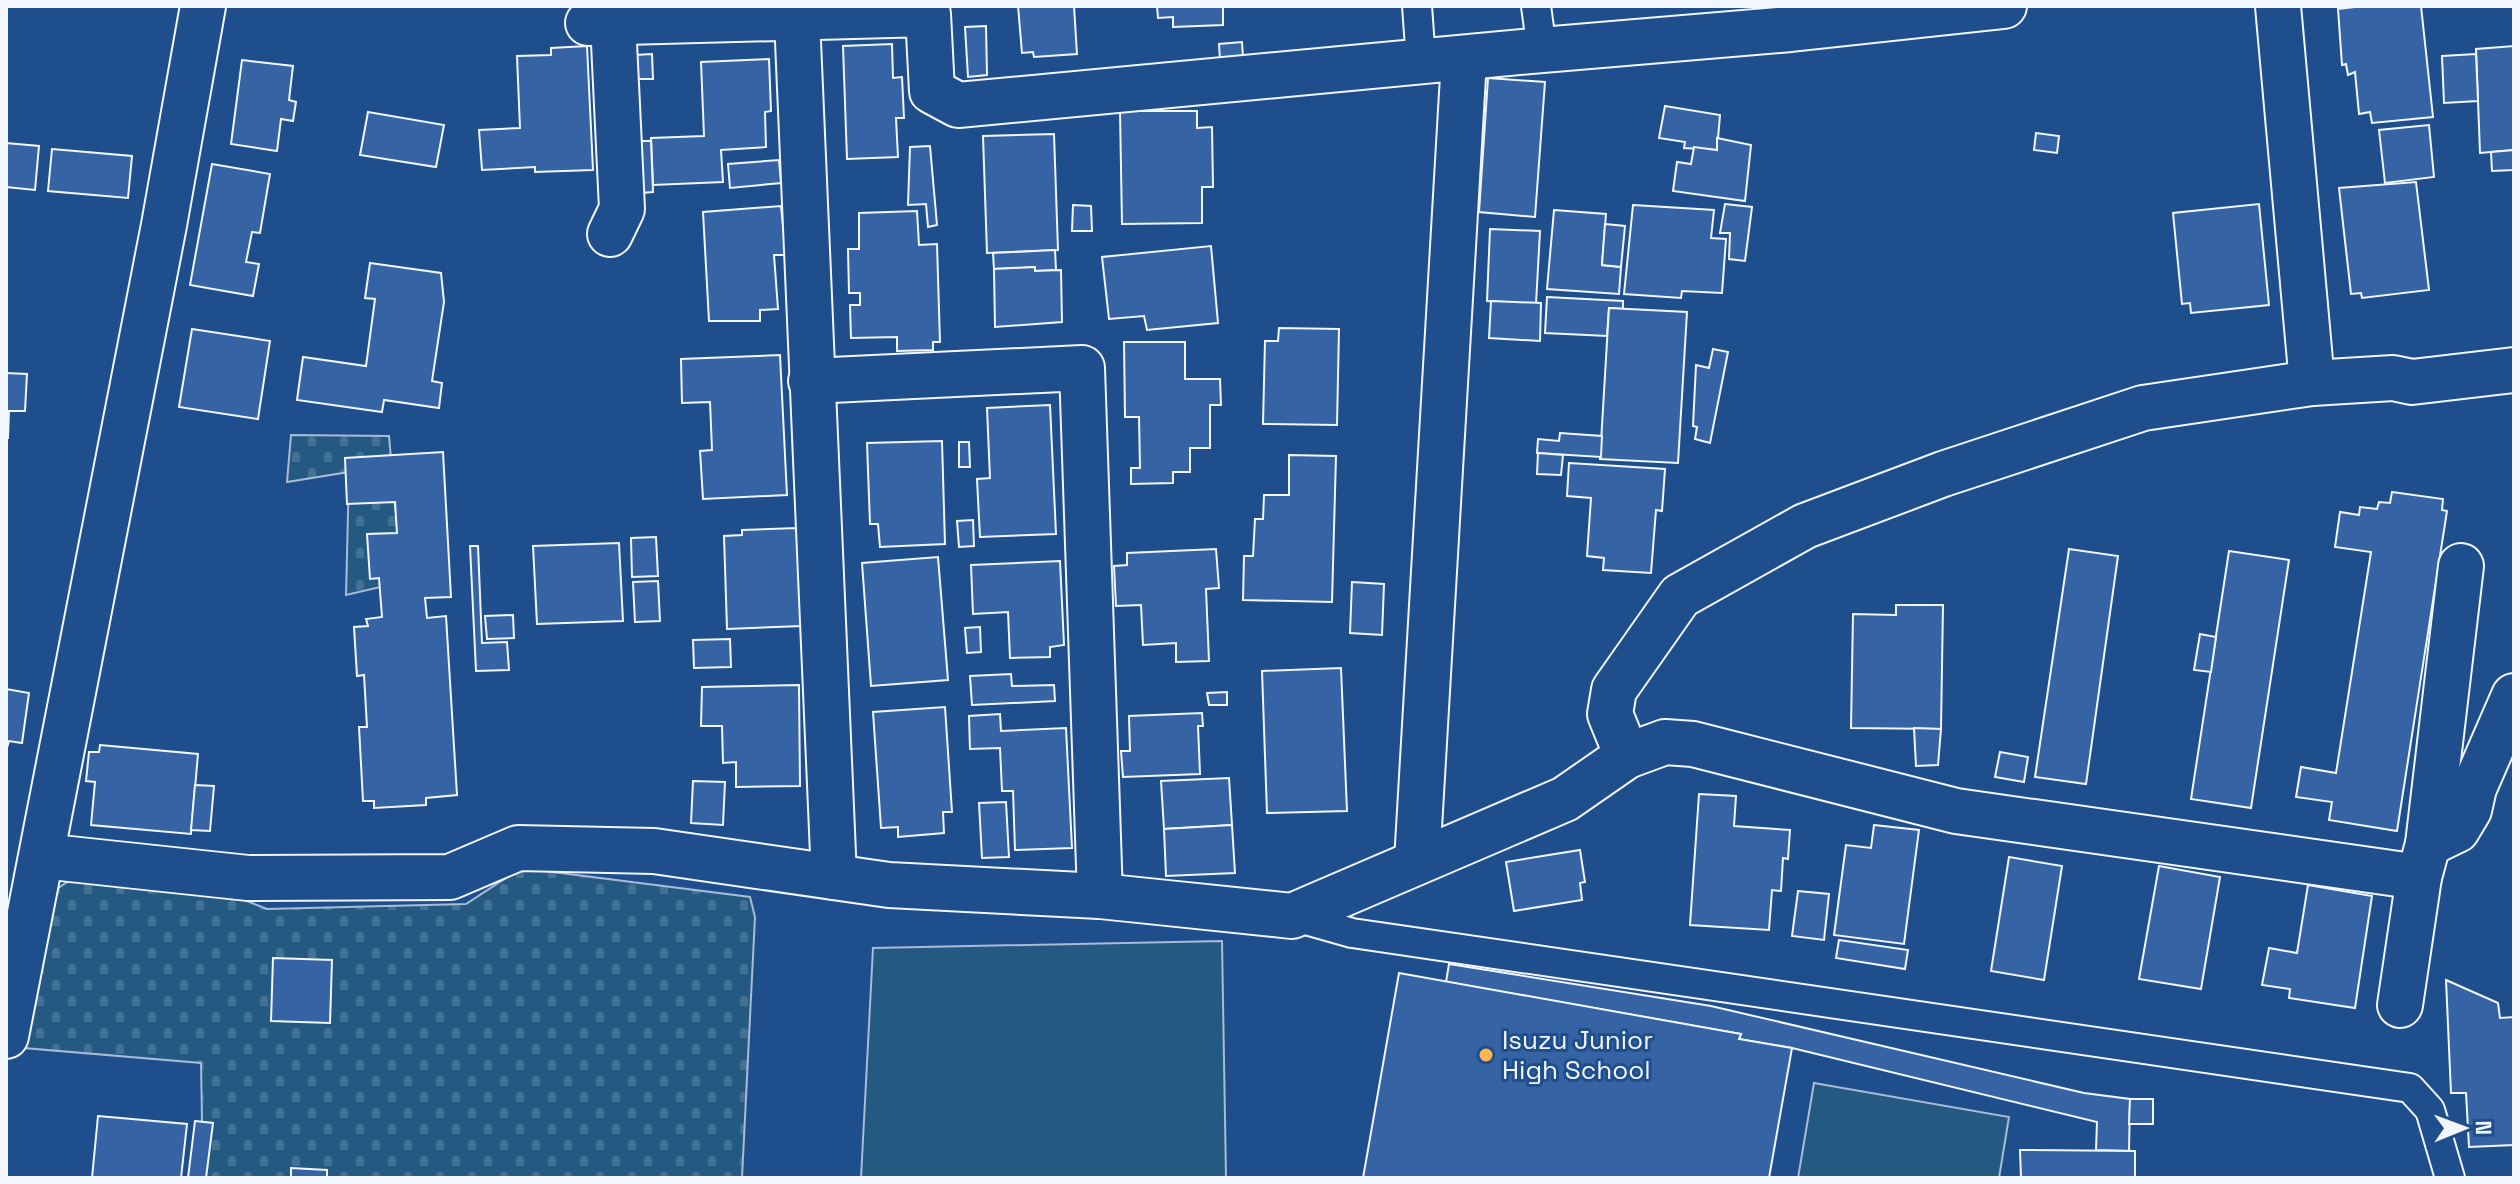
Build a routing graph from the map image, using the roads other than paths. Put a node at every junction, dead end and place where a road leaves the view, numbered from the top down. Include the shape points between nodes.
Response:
1 (203, 6) edge
2 (1417, 6) edge
3 (1536, 6) edge
4 (2004, 6) edge
5 (2278, 6) edge
6 (797, 18) junction
7 (1542, 50) junction
8 (1464, 59) junction
9 (1421, 61) junction
10 (610, 234) dead end
11 (2514, 370) edge
12 (811, 381) junction
13 (2312, 383) junction
14 (2461, 566) dead end
15 (2514, 696) edge
16 (1627, 756) junction
17 (42, 856) junction
18 (2424, 861) junction
19 (1417, 862) junction
20 (834, 877) junction
21 (1100, 896) junction
22 (1292, 916) junction
23 (2400, 1005) dead end
24 (6, 1036) edge
25 (2450, 1178) edge

1 - 17 street
2 - 9 lane
3 - 7 lane
4 - 7 street
5 - 13 street
6 - 9 street via 928,14 932,91 958,105
6 - 10 street via 600,23 622,209
6 - 12 street
7 - 8 street
8 - 9 street
8 - 19 street
11 - 13 street via 2412,382 2393,378
12 - 20 street
12 - 21 street via 1082,368
13 - 16 street via 2143,408 1805,526 1680,596 1614,690 1610,714
14 - 18 street
15 - 18 street via 2469,810 2457,830
16 - 18 street via 1665,742 1693,744 1956,811
16 - 19 street via 1565,799
17 - 20 street via 248,878 450,877 518,848 654,851
17 - 24 street
18 - 23 street
19 - 22 street
20 - 21 street via 889,885
21 - 22 street
22 - 25 lane via 1352,933 2410,1088 2430,1110

